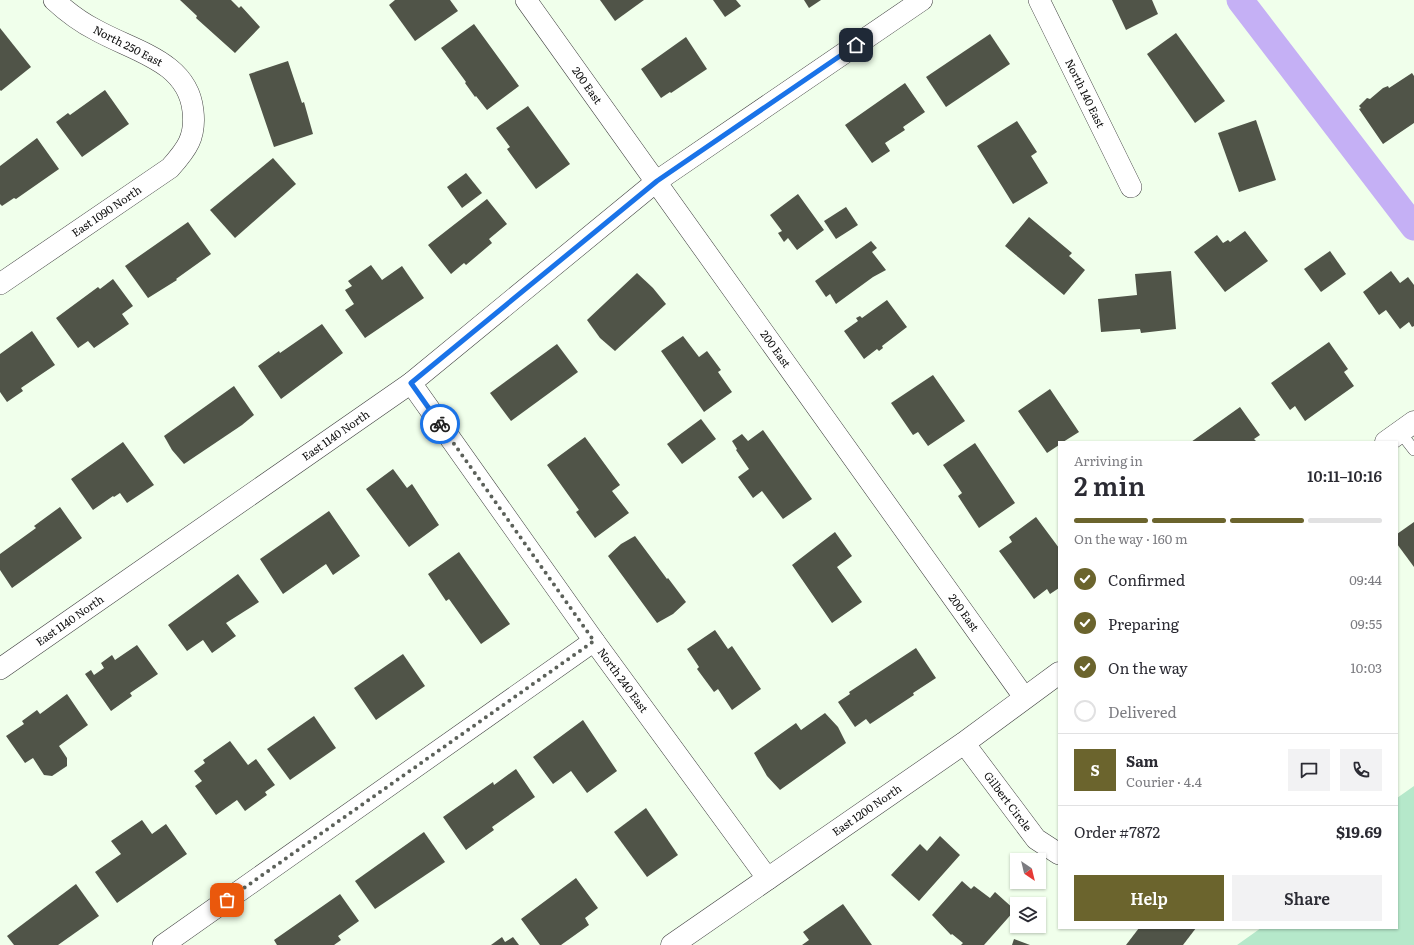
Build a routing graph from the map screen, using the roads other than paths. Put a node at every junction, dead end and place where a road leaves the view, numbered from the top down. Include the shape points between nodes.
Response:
1 (54, 0) edge
2 (526, 0) edge
3 (922, 0) edge
4 (1039, 0) edge
5 (194, 124) joint
6 (657, 181) junction
7 (1131, 188) dead end
8 (0, 284) edge
9 (411, 383) junction
10 (1400, 432) edge
11 (1414, 450) edge
12 (594, 641) junction
13 (0, 669) edge
14 (1058, 674) edge
15 (1024, 697) junction
16 (964, 743) junction
17 (1058, 853) edge
18 (768, 879) junction
19 (682, 942) edge
20 (163, 945) edge

1 - 5 street, North 250 East via 69,14 96,30 159,60 173,70 185,84 192,100
2 - 6 street, 200 East
3 - 6 street, East 1140 North
4 - 7 street, North 140 East
5 - 8 street, East 1090 North via 185,152 170,168
6 - 9 street, East 1140 North
6 - 15 street, 200 East
9 - 12 street, North 240 East
9 - 13 street, East 1140 North
10 - 11 lane
12 - 18 street, North 240 East
12 - 20 street
14 - 15 street, East 1200 North
15 - 16 street, East 1200 North
16 - 17 street, Gilbert Circle via 1036,839
16 - 18 street, East 1200 North
18 - 19 street, East 1200 North

